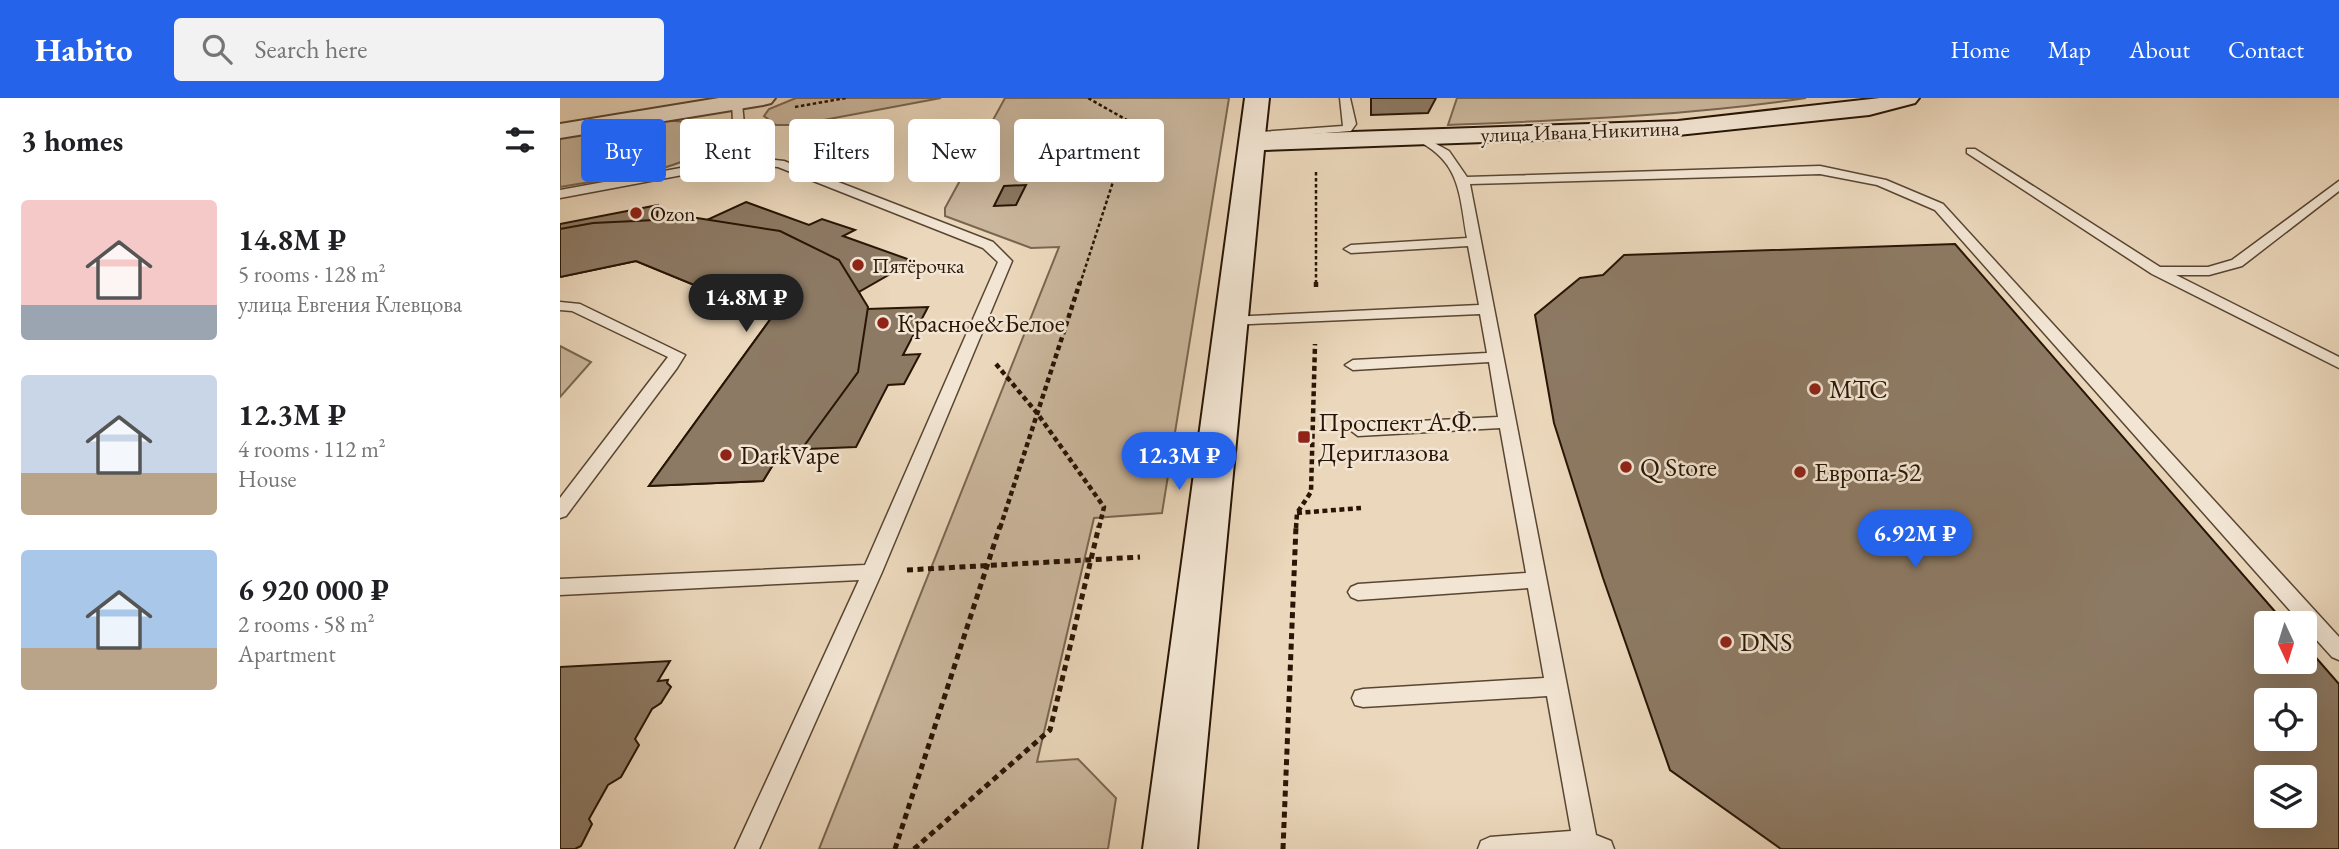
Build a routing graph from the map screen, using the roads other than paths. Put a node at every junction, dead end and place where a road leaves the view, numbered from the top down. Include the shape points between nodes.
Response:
1 (763, 98) edge
2 (1257, 98) edge
3 (1345, 98) edge
4 (1908, 98) edge
5 (737, 103) junction
6 (738, 119) edge
7 (560, 131) edge
8 (1418, 137) junction
9 (1251, 139) junction
10 (1971, 151) dead end
11 (775, 163) edge
12 (680, 171) edge
13 (1463, 181) junction
14 (2339, 185) edge
15 (560, 194) edge
16 (1474, 242) junction
17 (1351, 249) dead end
18 (2157, 271) junction
19 (560, 306) edge
20 (1487, 309) junction
21 (1229, 321) junction
22 (1495, 358) junction
23 (2339, 363) edge
24 (1353, 365) dead end
25 (1507, 422) junction
26 (1358, 430) dead end
27 (560, 511) edge
28 (872, 572) junction
29 (1536, 580) junction
30 (560, 587) edge
31 (1358, 592) dead end
32 (2339, 651) edge
33 (1556, 686) junction
34 (1363, 698) dead end
35 (1593, 845) edge
36 (747, 849) edge
37 (1170, 849) edge
38 (1490, 849) edge

1 - 5 main road
2 - 9 main road
3 - 9 lane via 1347,130
4 - 8 main road, улица Ивана Никитина via 1869,108 1678,128
5 - 6 lane
5 - 7 main road
8 - 9 main road, улица Ивана Никитина
8 - 13 lane via 1441,148 1456,164
9 - 21 main road
10 - 18 lane
11 - 28 lane via 988,245 1005,261
12 - 15 lane
13 - 16 lane
13 - 32 lane via 1820,170 1856,174 1910,190 1939,207
14 - 18 lane via 2237,263 2209,271
16 - 17 lane
16 - 20 lane
18 - 23 lane
19 - 27 lane via 575,307 677,355
20 - 21 lane
20 - 22 lane
21 - 37 main road
22 - 24 lane
22 - 25 lane
25 - 26 lane
25 - 29 lane
28 - 30 lane
28 - 36 lane
29 - 31 lane
29 - 33 lane
33 - 34 lane
33 - 35 lane
35 - 38 lane

